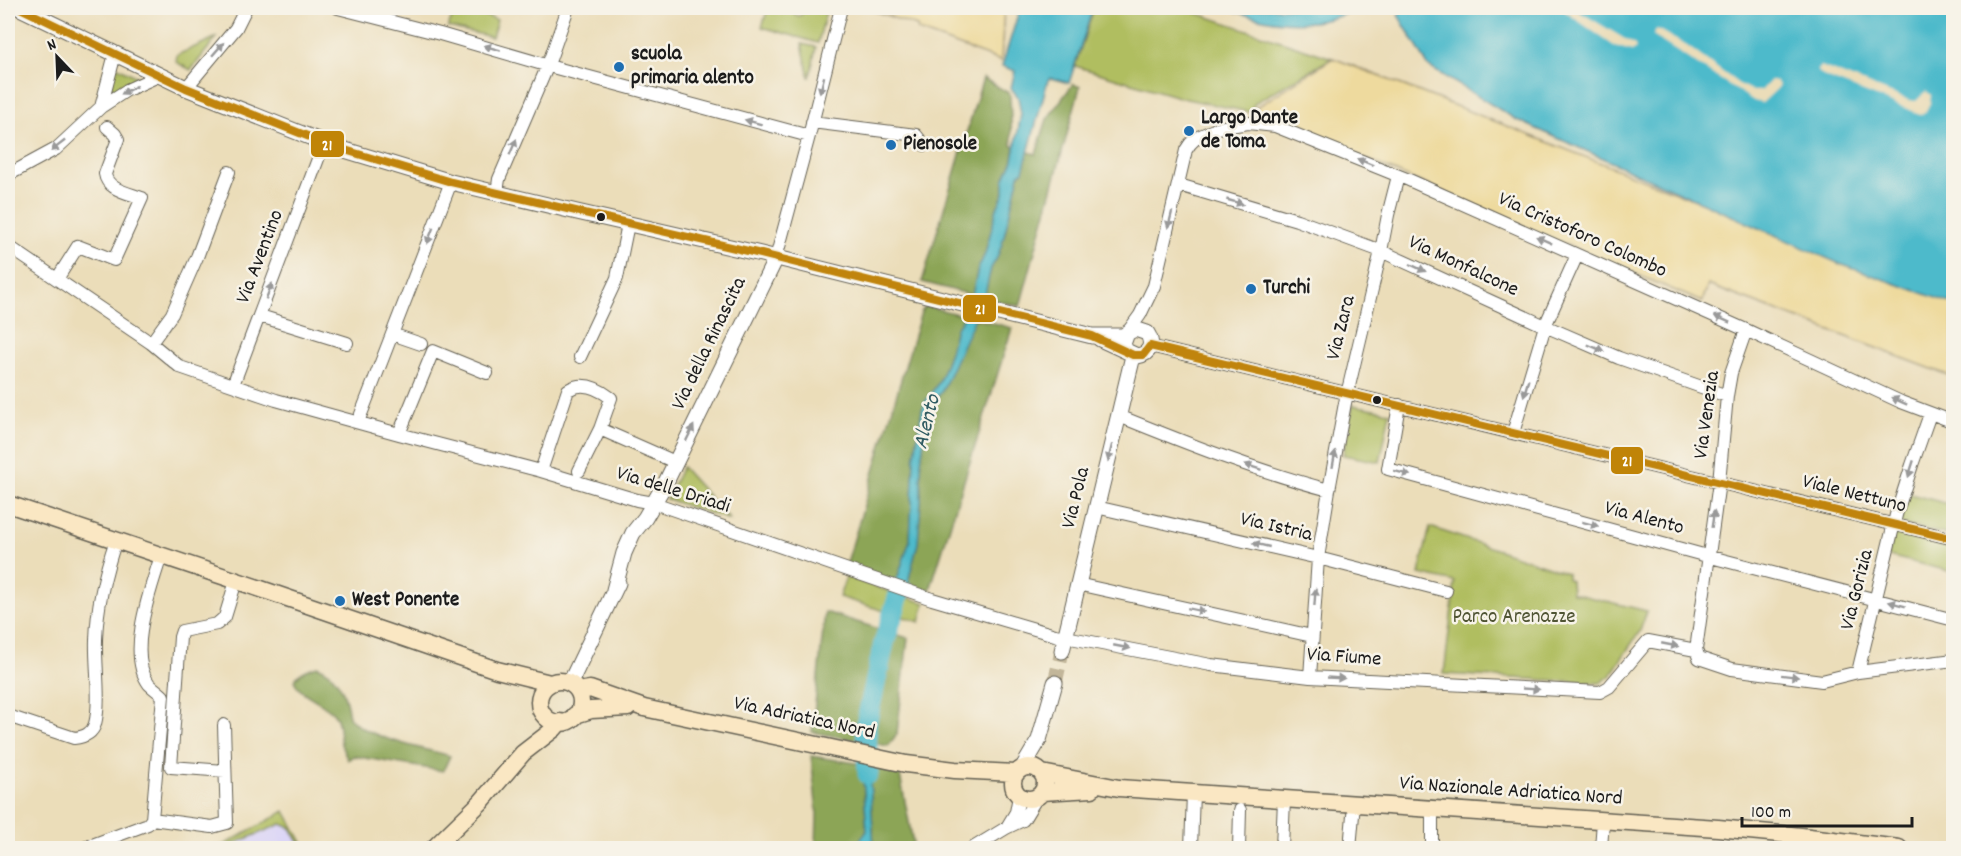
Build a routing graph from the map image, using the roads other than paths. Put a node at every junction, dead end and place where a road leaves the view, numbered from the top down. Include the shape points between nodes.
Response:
1 (20, 8) edge
2 (246, 8) edge
3 (338, 8) edge
4 (568, 8) edge
5 (841, 8) edge
6 (115, 54) junction
7 (548, 65) junction
8 (158, 76) junction
9 (186, 88) junction
10 (101, 107) junction
11 (813, 121) junction
12 (107, 127) dead end
13 (810, 136) junction
14 (324, 143) junction
15 (1190, 144) joint
16 (924, 145) dead end
17 (229, 172) dead end
18 (8, 175) edge
19 (1398, 176) junction
20 (451, 182) junction
21 (1179, 185) junction
22 (497, 193) junction
23 (628, 224) junction
24 (8, 246) edge
25 (1382, 251) junction
26 (1577, 255) junction
27 (776, 258) junction
28 (57, 279) junction
29 (260, 316) junction
30 (1545, 326) junction
31 (1746, 330) junction
32 (392, 334) junction
33 (347, 343) dead end
34 (151, 344) junction
35 (421, 344) dead end
36 (1128, 344) junction
37 (1150, 346) junction
38 (580, 357) dead end
39 (487, 373) dead end
40 (233, 386) junction
41 (1347, 393) junction
42 (1727, 396) junction
43 (1399, 405) junction
44 (1930, 414) junction
45 (1119, 416) junction
46 (358, 422) junction
47 (1953, 422) edge
48 (600, 429) junction
49 (1513, 433) junction
50 (399, 434) junction
51 (675, 462) junction
52 (541, 471) junction
53 (579, 471) dead end
54 (1719, 482) junction
55 (1329, 490) junction
56 (654, 503) junction
57 (8, 504) edge
58 (1096, 507) junction
59 (1894, 524) junction
60 (1953, 539) edge
61 (116, 540) junction
62 (160, 556) junction
63 (1707, 556) junction
64 (1318, 558) junction
65 (236, 581) junction
66 (1077, 584) junction
67 (1446, 591) dead end
68 (932, 598) joint
69 (1876, 598) junction
70 (1953, 620) edge
71 (1312, 636) junction
72 (1063, 644) junction
73 (1696, 650) junction
74 (1953, 660) edge
75 (497, 670) junction
76 (1858, 672) junction
77 (1310, 677) junction
78 (550, 683) junction
79 (1055, 683) tunnel mouth
80 (574, 687) junction
81 (644, 708) junction
82 (542, 711) junction
83 (576, 715) junction
84 (8, 716) edge
85 (560, 722) junction
86 (224, 725) dead end
87 (526, 750) junction
88 (225, 771) junction
89 (1025, 778) junction
90 (1119, 788) junction
91 (1193, 793) junction
92 (1040, 795) junction
93 (1284, 799) junction
94 (1354, 804) junction
95 (1432, 809) junction
96 (1240, 810) dead end
97 (152, 819) junction
98 (1603, 821) junction
99 (1006, 828) junction
100 (1801, 842) edge
101 (84, 849) edge
102 (434, 849) edge
103 (973, 849) edge
104 (1191, 849) edge
105 (1239, 849) edge
106 (1282, 849) edge
107 (1350, 849) edge
108 (1432, 849) edge
109 (1601, 849) edge
110 (1899, 849) edge

1 - 6 street
9 -> 2 street via 236,28
7 -> 3 street
4 - 7 street
5 -> 11 street, Via della Rinascita
6 - 8 street
6 - 10 street
13 -> 7 street
22 -> 7 street via 499,179
8 - 9 street
8 -> 10 street
9 - 14 street
10 -> 18 street via 56,149
11 - 13 street, Via della Rinascita
11 - 16 street via 916,135
12 - 28 street via 118,140 106,180 115,188 142,198 114,260 78,246
13 - 27 street, Via della Rinascita
14 - 20 street
29 -> 14 street, Via Aventino
19 -> 15 street, Via Cristoforo Colombo via 1275,126 1248,123 1218,128
15 - 21 street, Via Pola
17 - 34 street via 172,315
19 - 25 street, Via Zara
26 -> 19 street, Via Cristoforo Colombo
20 - 22 street
20 -> 32 street
21 -> 25 street, Via Monfalcone via 1297,220
21 -> 36 street, Via Pola via 1154,286
22 - 23 street
23 - 27 street
23 - 38 street via 617,278
24 - 28 street, Via delle Driadi
25 -> 30 street, Via Monfalcone
25 - 41 street, Via Zara
26 - 30 street
31 -> 26 street, Via Cristoforo Colombo
27 - 36 street
51 -> 27 street, Via della Rinascita
28 - 34 street, Via delle Driadi
29 - 33 street
29 - 40 street, Via Aventino
30 -> 42 street, Via Monfalcone
30 -> 49 street
31 - 42 street, Via Venezia
44 -> 31 street, Via Cristoforo Colombo
32 - 35 street
32 - 46 street
34 - 40 street, Via delle Driadi via 180,367
36 - 37 street via 1137,356 1146,353
36 - 37 street via 1135,329 1144,330
36 - 45 street, Via Pola
37 - 41 street, Viale Nettuno
39 - 50 street via 433,351
40 - 46 street, Via delle Driadi
41 - 43 street, Viale Nettuno
55 -> 41 street, Via Zara
42 - 54 street, Via Venezia
43 - 49 street, Viale Nettuno
43 -> 63 street, Via Alento via 1388,469
44 - 47 street, Via Cristoforo Colombo
44 -> 59 street, Via Gorizia
55 -> 45 street via 1215,454
45 -> 58 street, Via Pola
46 - 50 street, Via delle Driadi
48 - 51 street
48 - 52 street via 610,398 590,386 568,390
48 - 53 street
49 - 54 street, Viale Nettuno
50 - 52 street, Via delle Driadi
51 - 56 street, Via della Rinascita
52 - 56 street, Via delle Driadi
54 - 59 street, Viale Nettuno
63 -> 54 street, Via Venezia
55 - 64 street, Via Zara
56 - 68 street, Via delle Driadi
56 - 80 street, Via della Rinascita
57 - 61 main road
64 -> 58 street, Via Istria
58 - 66 street, Via Pola
59 - 60 street, Viale Nettuno
59 - 69 street, Via Gorizia
61 - 62 main road
61 - 84 street via 103,582 96,639 96,722 92,730 74,738
62 - 65 main road
62 - 97 street via 145,608 139,652 148,683 163,696
63 - 69 street, Via Alento
63 - 73 street, Via Venezia
64 - 67 street, Via Istria
71 -> 64 street, Via Zara
65 - 75 main road
65 - 88 street via 225,617 217,624 182,631 171,767
66 -> 71 street
66 - 72 street, Via Pola
68 - 72 street, Via Fiume
70 -> 69 street, Via Alento
69 - 76 street, Via Gorizia
71 - 77 street, Via Zara
72 -> 77 street, Via Fiume
73 -> 76 street, Via Fiume via 1699,658 1732,669 1822,681
77 -> 73 street, Via Fiume via 1600,692 1609,687 1648,641
74 - 76 street
75 - 78 main road
75 - 82 main road via 526,690
78 - 80 main road via 560,681
78 - 82 main road via 541,694
79 - 89 street
80 - 81 main road, Via Adriatica Nord
80 - 83 main road via 580,704
81 - 83 main road, Via Adriatica Nord via 591,710
81 - 89 main road, Via Adriatica Nord via 906,764
82 - 85 main road
82 - 87 main road
83 - 85 main road
85 - 87 main road
86 - 88 street
87 - 102 main road
88 - 97 street via 227,823 212,827
89 - 90 main road, Via Nazionale Adriatica Nord
89 - 92 main road via 1045,783
89 - 92 main road, Via Nazionale Adriatica Nord via 1028,799
89 - 99 street via 1016,812
90 - 91 main road, Via Nazionale Adriatica Nord
90 - 92 main road, Via Nazionale Adriatica Nord
91 - 93 main road, Via Nazionale Adriatica Nord
91 - 104 street
92 - 99 street via 1023,820
93 - 94 main road, Via Nazionale Adriatica Nord
93 - 106 street
94 - 95 main road, Via Nazionale Adriatica Nord
94 - 107 street
95 - 98 main road, Via Nazionale Adriatica Nord
95 - 108 street
96 - 105 street
97 - 101 street
98 - 100 main road, Via Nazionale Adriatica Nord
98 - 109 street
99 - 103 street
100 - 110 main road, Via Nazionale Adriatica Nord

